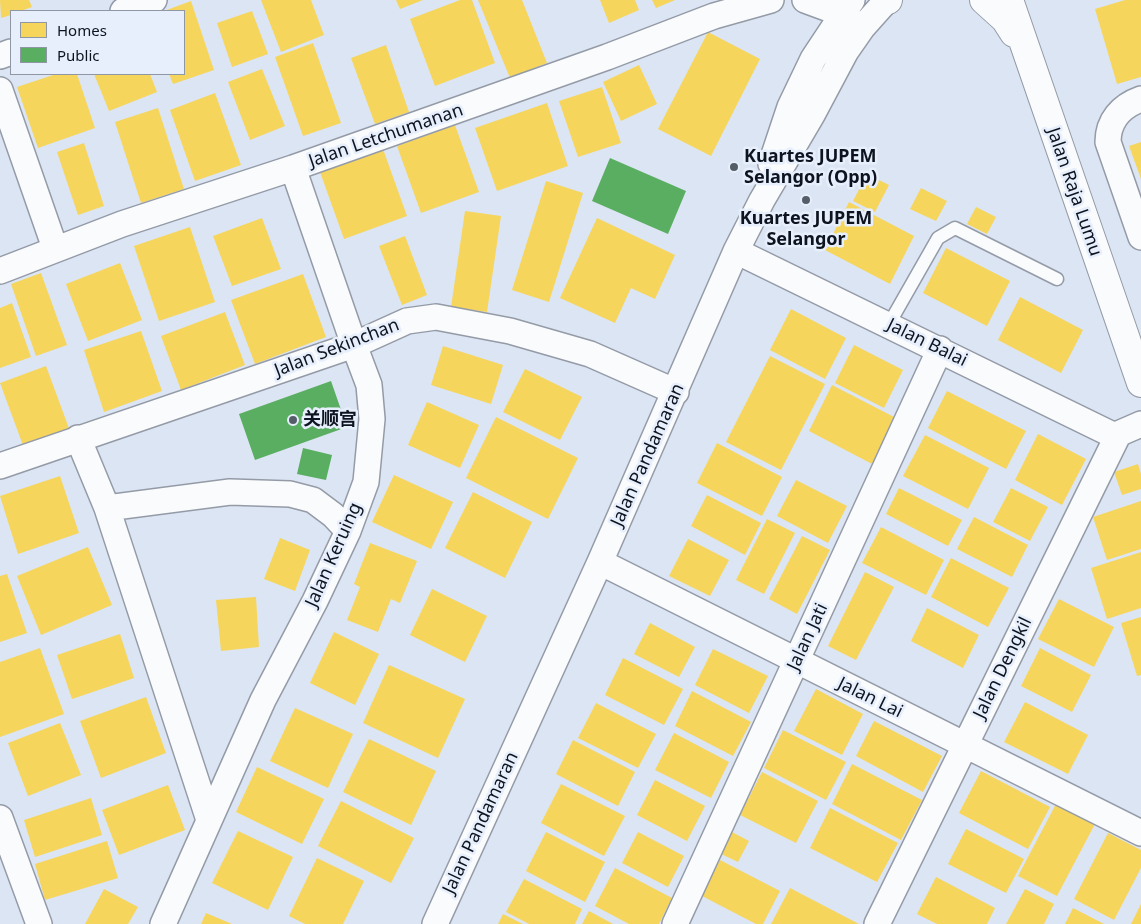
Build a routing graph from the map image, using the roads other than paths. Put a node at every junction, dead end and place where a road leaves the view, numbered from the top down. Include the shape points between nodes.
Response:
1 (154, 0) edge
2 (771, 0) edge
3 (805, 0) edge
4 (887, 0) edge
5 (984, 0) edge
6 (1009, 0) edge
7 (126, 10) edge
8 (852, 14) edge
9 (1024, 48) junction
10 (0, 90) edge
11 (1141, 100) edge
12 (293, 168) junction
13 (1141, 237) edge
14 (55, 248) junction
15 (736, 251) junction
16 (0, 271) edge
17 (1057, 279) dead end
18 (889, 324) junction
19 (354, 345) junction
20 (940, 349) junction
21 (1141, 383) edge
22 (676, 392) junction
23 (1141, 424) edge
24 (78, 438) junction
25 (1117, 438) junction
26 (0, 466) edge
27 (107, 508) junction
28 (348, 531) junction
29 (600, 562) junction
30 (796, 661) junction
31 (965, 745) junction
32 (0, 818) edge
33 (209, 820) junction
34 (1141, 833) edge
35 (884, 922) edge
36 (39, 924) edge
37 (163, 924) edge
38 (434, 924) edge
39 (675, 924) edge

1 - 7 street
2 - 12 street, Jalan Letchumanan via 714,16 607,58
3 - 8 street
4 - 8 street, Jalan Pandamaran
5 - 9 street via 1005,19
6 - 9 street, Jalan Raja Lumu
8 - 15 street, Jalan Pandamaran via 846,50
9 - 21 street, Jalan Raja Lumu
10 - 14 street
11 - 13 street via 1119,112 1108,131 1108,142
12 - 14 street, Jalan Letchumanan
12 - 19 street, Jalan Keruing
14 - 16 street, Jalan Letchumanan
15 - 18 street, Jalan Balai
15 - 22 street, Jalan Pandamaran
17 - 18 lane via 954,228 938,238
18 - 20 street, Jalan Balai
19 - 22 street, Jalan Sekinchan via 406,321 444,319 510,331 590,354
19 - 24 street, Jalan Sekinchan
19 - 28 street, Jalan Keruing via 370,385 372,419 366,482
20 - 25 street, Jalan Balai
20 - 30 street, Jalan Jati
22 - 29 street, Jalan Pandamaran
23 - 25 street via 1118,434
24 - 26 street, Jalan Sekinchan
24 - 27 street
25 - 31 street, Jalan Dengkil
27 - 28 street via 230,492 290,494 313,500
27 - 33 street
28 - 33 street, Jalan Keruing via 263,700
29 - 30 street, Jalan Lai
29 - 38 street, Jalan Pandamaran
30 - 31 street, Jalan Lai
30 - 39 street, Jalan Jati
31 - 34 street, Jalan Lai
31 - 35 street, Jalan Dengkil
32 - 36 street
33 - 37 street, Jalan Keruing

